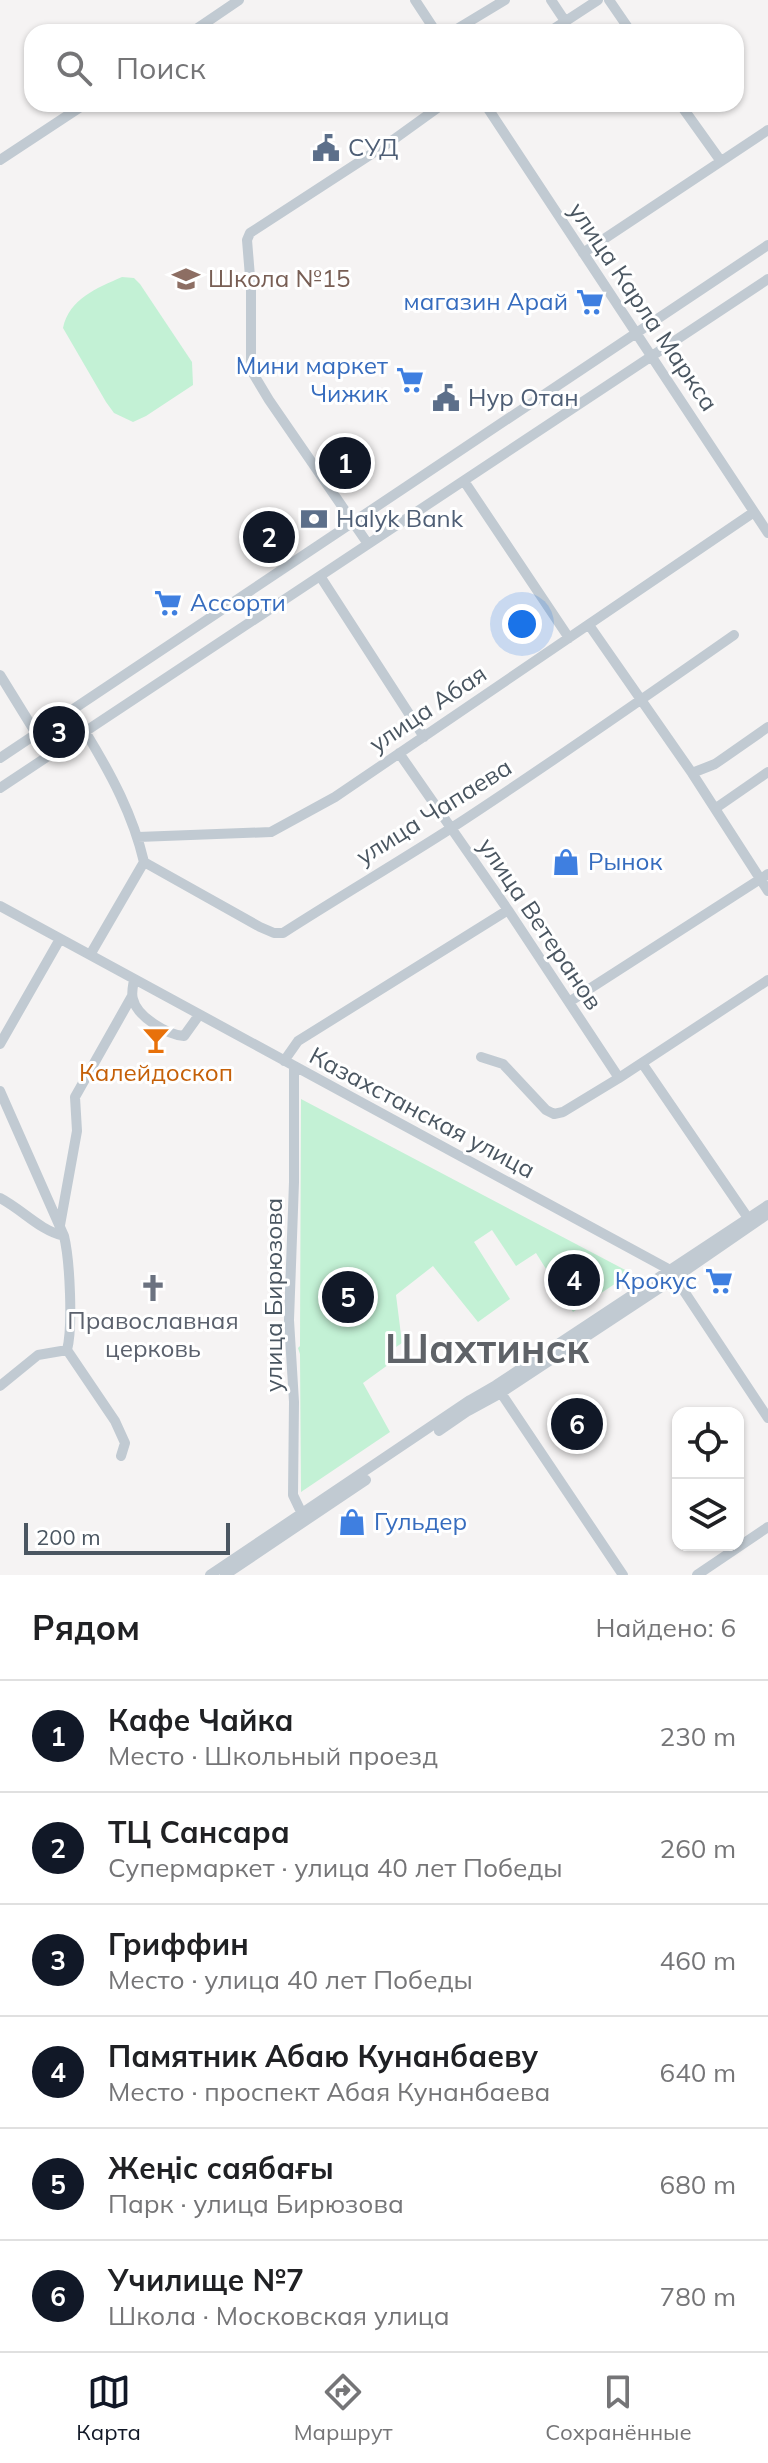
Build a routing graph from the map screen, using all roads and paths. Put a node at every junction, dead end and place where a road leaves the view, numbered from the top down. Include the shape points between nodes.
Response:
1 (239, 0) edge
2 (415, 0) edge
3 (505, 0) edge
4 (551, 0) edge
5 (598, 0) edge
6 (609, 0) edge
7 (565, 21) junction
8 (204, 24) edge
9 (431, 24) edge
10 (465, 24) edge
11 (561, 24) edge
12 (626, 24) edge
13 (73, 112) edge
14 (432, 112) edge
15 (490, 112) edge
16 (686, 112) edge
17 (768, 130) edge
18 (0, 160) edge
19 (720, 160) junction
20 (768, 245) edge
21 (583, 253) junction
22 (768, 279) edge
23 (636, 334) junction
24 (652, 356) junction
25 (464, 481) junction
26 (754, 512) junction
27 (354, 522) junction
28 (768, 533) edge
29 (368, 544) junction
30 (320, 576) junction
31 (589, 625) junction
32 (734, 635) dead end
33 (569, 638) junction
34 (0, 675) edge
35 (641, 701) junction
36 (768, 727) edge
37 (86, 733) junction
38 (37, 734) junction
39 (424, 737) junction
40 (399, 753) junction
41 (50, 756) junction
42 (0, 758) edge
43 (768, 772) edge
44 (692, 773) junction
45 (0, 788) edge
46 (716, 808) junction
47 (451, 828) junction
48 (138, 837) junction
49 (144, 862) junction
50 (764, 877) edge
51 (768, 891) edge
52 (0, 906) edge
53 (508, 910) junction
54 (60, 939) junction
55 (90, 955) junction
56 (134, 980) junction
57 (768, 980) edge
58 (132, 996) junction
59 (569, 1002) junction
60 (199, 1015) junction
61 (0, 1044) edge
62 (481, 1057) dead end
63 (642, 1063) junction
64 (289, 1064) junction
65 (619, 1078) junction
66 (0, 1091) edge
67 (0, 1198) edge
68 (768, 1205) edge
69 (768, 1214) edge
70 (748, 1218) junction
71 (62, 1231) junction
72 (673, 1274) junction
73 (67, 1350) junction
74 (0, 1386) edge
75 (499, 1389) junction
76 (768, 1418) edge
77 (121, 1456) dead end
78 (304, 1518) junction
79 (768, 1527) edge
80 (210, 1575) edge
81 (225, 1575) edge
82 (623, 1575) edge
83 (697, 1575) edge

1 - 8 street
2 - 9 street
3 - 10 street
4 - 7 street
5 - 7 street
6 - 12 street
7 - 11 street
13 - 18 street
14 - 27 street via 250,233 247,240 251,370
15 - 21 street, улица Карла Маркса
16 - 19 street
17 - 19 street
19 - 21 street
20 - 23 street
21 - 23 street, улица Карла Маркса
22 - 24 street
23 - 24 street, улица Карла Маркса
23 - 27 street
24 - 25 street
24 - 26 street, улица Карла Маркса
25 - 29 street
25 - 33 street
26 - 28 street, улица Карла Маркса
26 - 31 street, улица Абая
27 - 29 street
27 - 38 street
29 - 30 street
30 - 37 street
30 - 39 street
31 - 33 street, улица Абая
31 - 35 street
32 - 35 street, улица Чапаева
33 - 39 street, улица Абая
34 - 38 street
35 - 44 street
35 - 47 street, улица Чапаева
36 - 44 street via 715,764
37 - 41 street
37 - 48 street
38 - 41 street
38 - 42 street
39 - 40 street, улица Абая
40 - 47 street, улица Ветеранов
40 - 48 street, улица Абая via 271,832
41 - 45 street
43 - 46 street
44 - 46 street
46 - 50 street
47 - 49 street, улица Чапаева via 283,933 260,927
47 - 53 street, улица Ветеранов
48 - 49 street
49 - 55 street
50 - 51 street
50 - 59 street
52 - 54 street, Казахстанская улица
53 - 59 street, улица Ветеранов
53 - 64 street via 298,1041
54 - 55 street, Казахстанская улица
54 - 61 street
55 - 56 street, Казахстанская улица
56 - 58 street
56 - 60 street, Казахстанская улица
57 - 63 street
58 - 60 street via 146,1018 178,1036 189,1032
58 - 71 street via 75,1097 77,1131
59 - 65 street, улица Ветеранов
60 - 64 street, Казахстанская улица
62 - 65 street via 503,1064 554,1114
63 - 65 street
63 - 70 street
64 - 72 street, Казахстанская улица
64 - 78 street, улица Бирюзова via 293,1495
66 - 71 street
67 - 71 street via 50,1233
68 - 70 street
69 - 72 street
70 - 72 street
71 - 73 street via 68,1255
72 - 75 street
72 - 76 street, Казахстанская улица
73 - 74 street via 38,1355
73 - 77 street via 115,1421 125,1443
75 - 78 street via 470,1400
75 - 82 street
78 - 80 street
78 - 81 street
79 - 83 street

